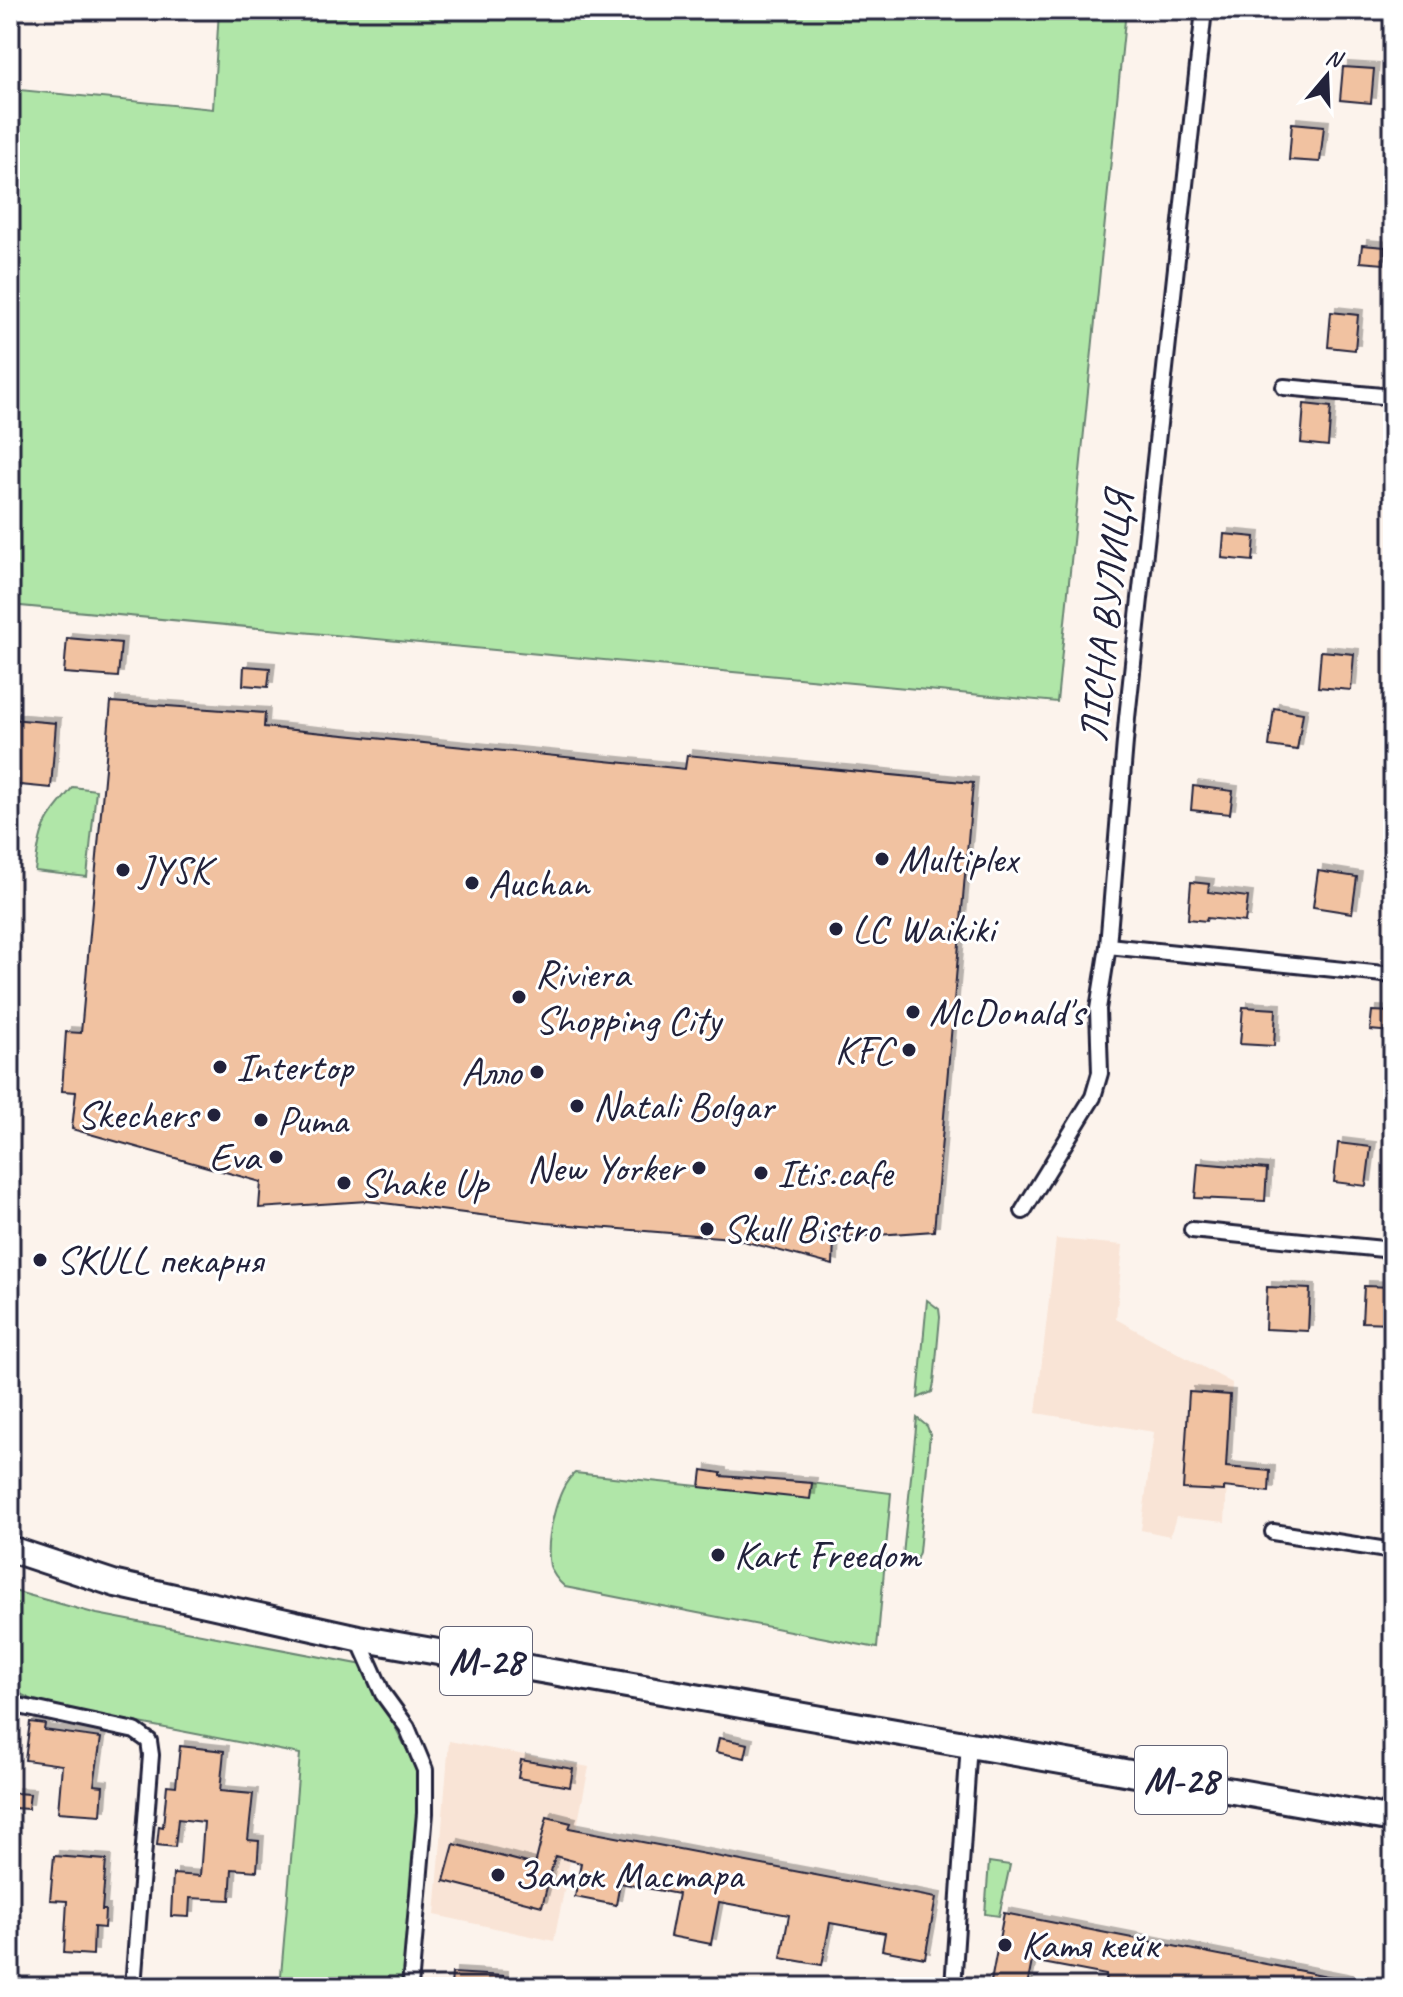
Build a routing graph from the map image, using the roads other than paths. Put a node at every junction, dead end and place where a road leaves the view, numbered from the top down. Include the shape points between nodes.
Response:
1 (1204, 10) edge
2 (1284, 387) dead end
3 (1393, 397) edge
4 (1108, 946) junction
5 (1393, 975) edge
6 (1023, 1211) dead end
7 (1192, 1230) dead end
8 (1393, 1250) edge
9 (1273, 1532) dead end
10 (10, 1549) edge
11 (1393, 1551) edge
12 (358, 1638) junction
13 (10, 1704) edge
14 (969, 1743) junction
15 (1393, 1819) edge
16 (133, 1987) edge
17 (410, 1987) edge
18 (953, 1987) edge

1 - 4 street, ЛІСНА ВУЛИЦЯ via 1128,702
2 - 3 street
4 - 5 street
4 - 6 street, ЛІСНА ВУЛИЦЯ via 1098,1009 1097,1085
7 - 8 street
9 - 11 street
10 - 12 highway, М-28 via 116,1584
12 - 14 highway, М-28
12 - 17 street via 425,1770
13 - 16 street via 135,1731 149,1741
14 - 15 highway, М-28
14 - 18 street

